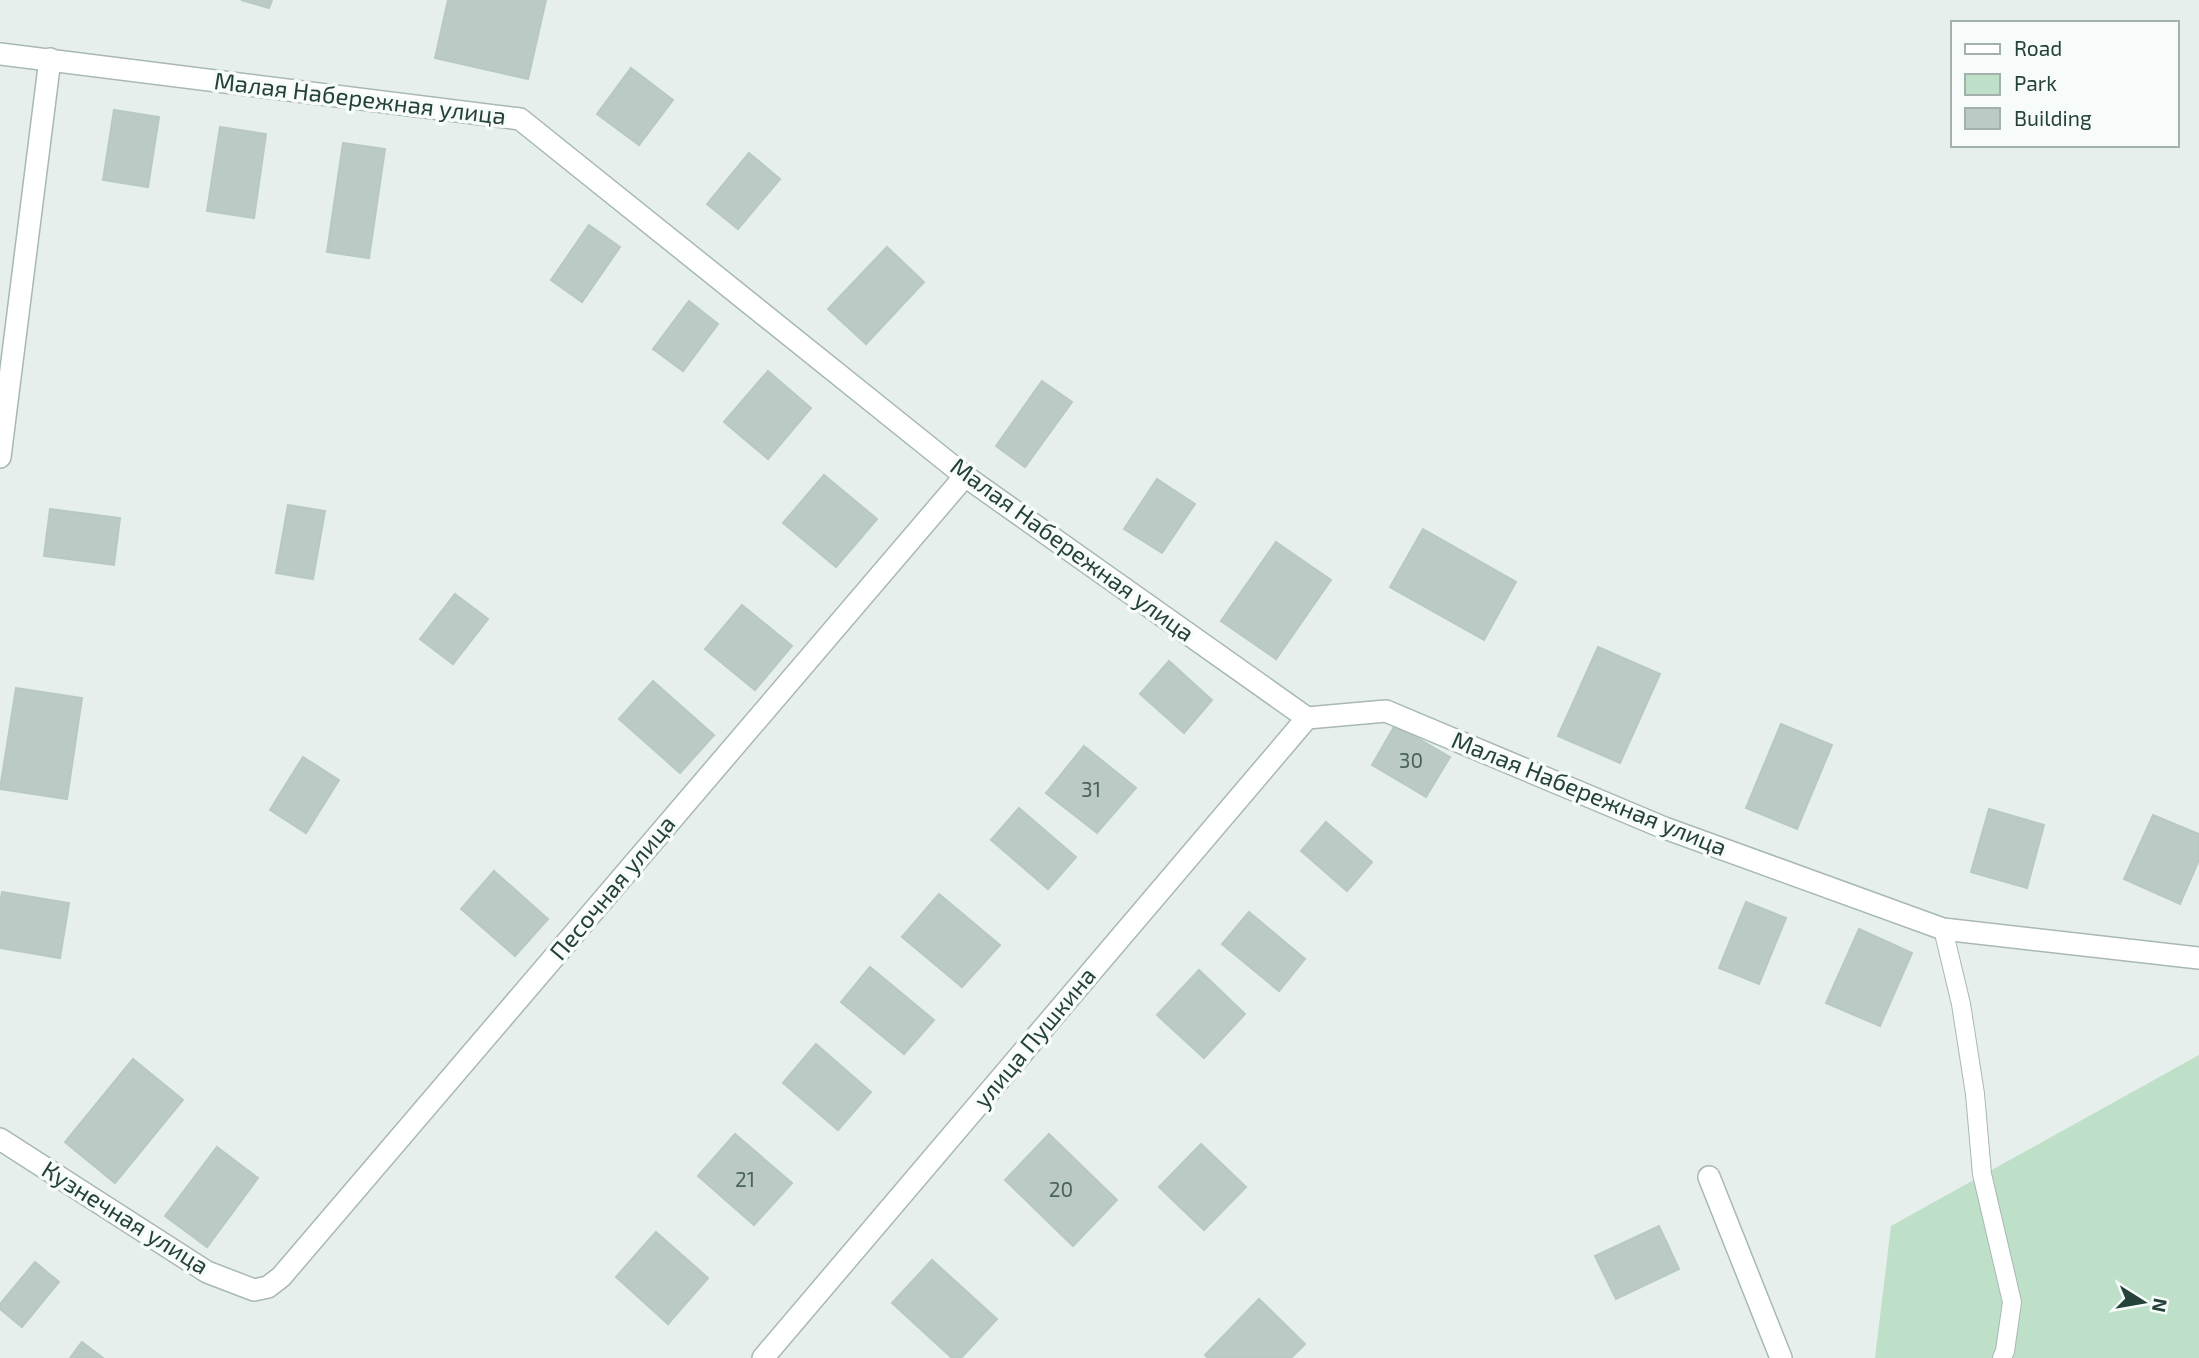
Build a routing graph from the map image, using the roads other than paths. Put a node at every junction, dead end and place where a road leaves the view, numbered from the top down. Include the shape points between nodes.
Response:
1 (0, 54) edge
2 (50, 59) junction
3 (0, 457) edge
4 (965, 476) junction
5 (1307, 718) junction
6 (1943, 929) junction
7 (2199, 958) edge
8 (0, 1139) edge
9 (1709, 1177) dead end
10 (254, 1290) joint
11 (763, 1358) edge
12 (1782, 1358) edge
13 (2002, 1358) edge

1 - 2 street, Малая Набережная улица
2 - 3 street
2 - 4 street, Малая Набережная улица via 520,119
4 - 5 street, Малая Набережная улица
4 - 10 street, Песочная улица via 281,1278
5 - 6 street, Малая Набережная улица via 1387,711 1662,827
5 - 11 street, улица Пушкина
6 - 7 street, Малая Набережная улица
6 - 13 lane via 1961,1004 1982,1174 2012,1302
8 - 10 street, Кузнечная улица via 207,1272
9 - 12 street

